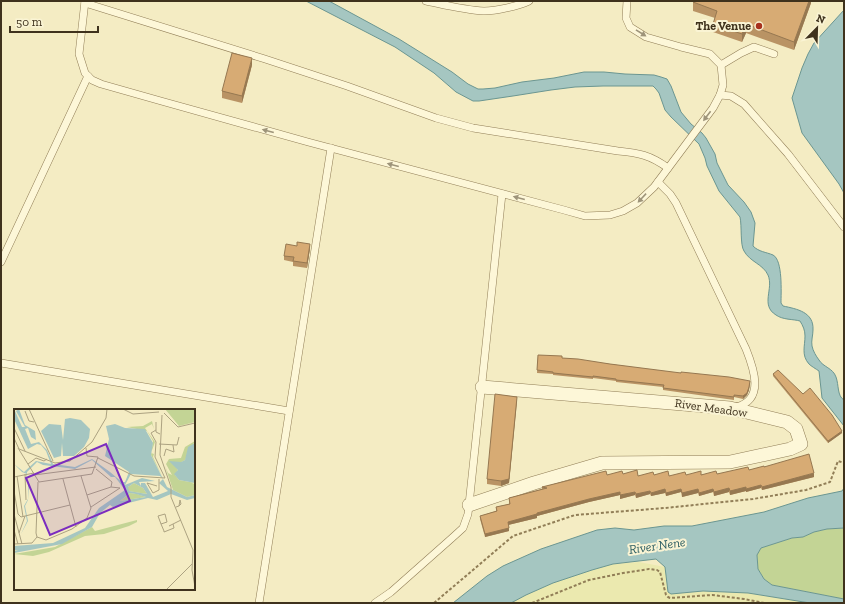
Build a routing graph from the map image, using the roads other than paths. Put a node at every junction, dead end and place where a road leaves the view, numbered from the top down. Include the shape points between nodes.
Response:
1 (426, 1) edge
2 (529, 1) edge
3 (627, 1) edge
4 (85, 2) edge
5 (774, 54) dead end
6 (721, 65) junction
7 (88, 76) junction
8 (720, 95) junction
9 (331, 148) junction
10 (668, 168) junction
11 (658, 182) junction
12 (502, 194) junction
13 (844, 227) edge
14 (1, 262) edge
15 (1, 364) edge
16 (482, 387) junction
17 (730, 408) junction
18 (289, 411) junction
19 (469, 504) junction
20 (259, 603) edge
21 (375, 603) edge

1 - 2 lane via 460,9 486,11
3 -> 6 lane via 626,18 630,27 646,37 710,54
4 - 7 lane via 79,54
4 - 10 lane via 347,86 436,118 473,128 638,153 649,156
5 - 6 lane via 754,47
6 - 8 lane via 724,84
9 -> 7 lane via 168,104 108,86
7 - 14 lane
8 -> 10 lane
8 - 13 lane via 730,96 744,104 788,154
12 -> 9 lane
9 - 18 lane
10 - 11 lane
11 -> 12 lane via 637,203 610,215 586,216
11 - 17 lane via 676,203 753,365 753,394 744,404
12 - 16 lane
15 - 18 lane
16 - 17 street, River Meadow
16 - 19 lane
17 - 19 street, River Meadow via 787,422 796,429 801,444 790,449 730,462 602,463
18 - 20 lane
19 - 21 lane via 463,528 391,592

